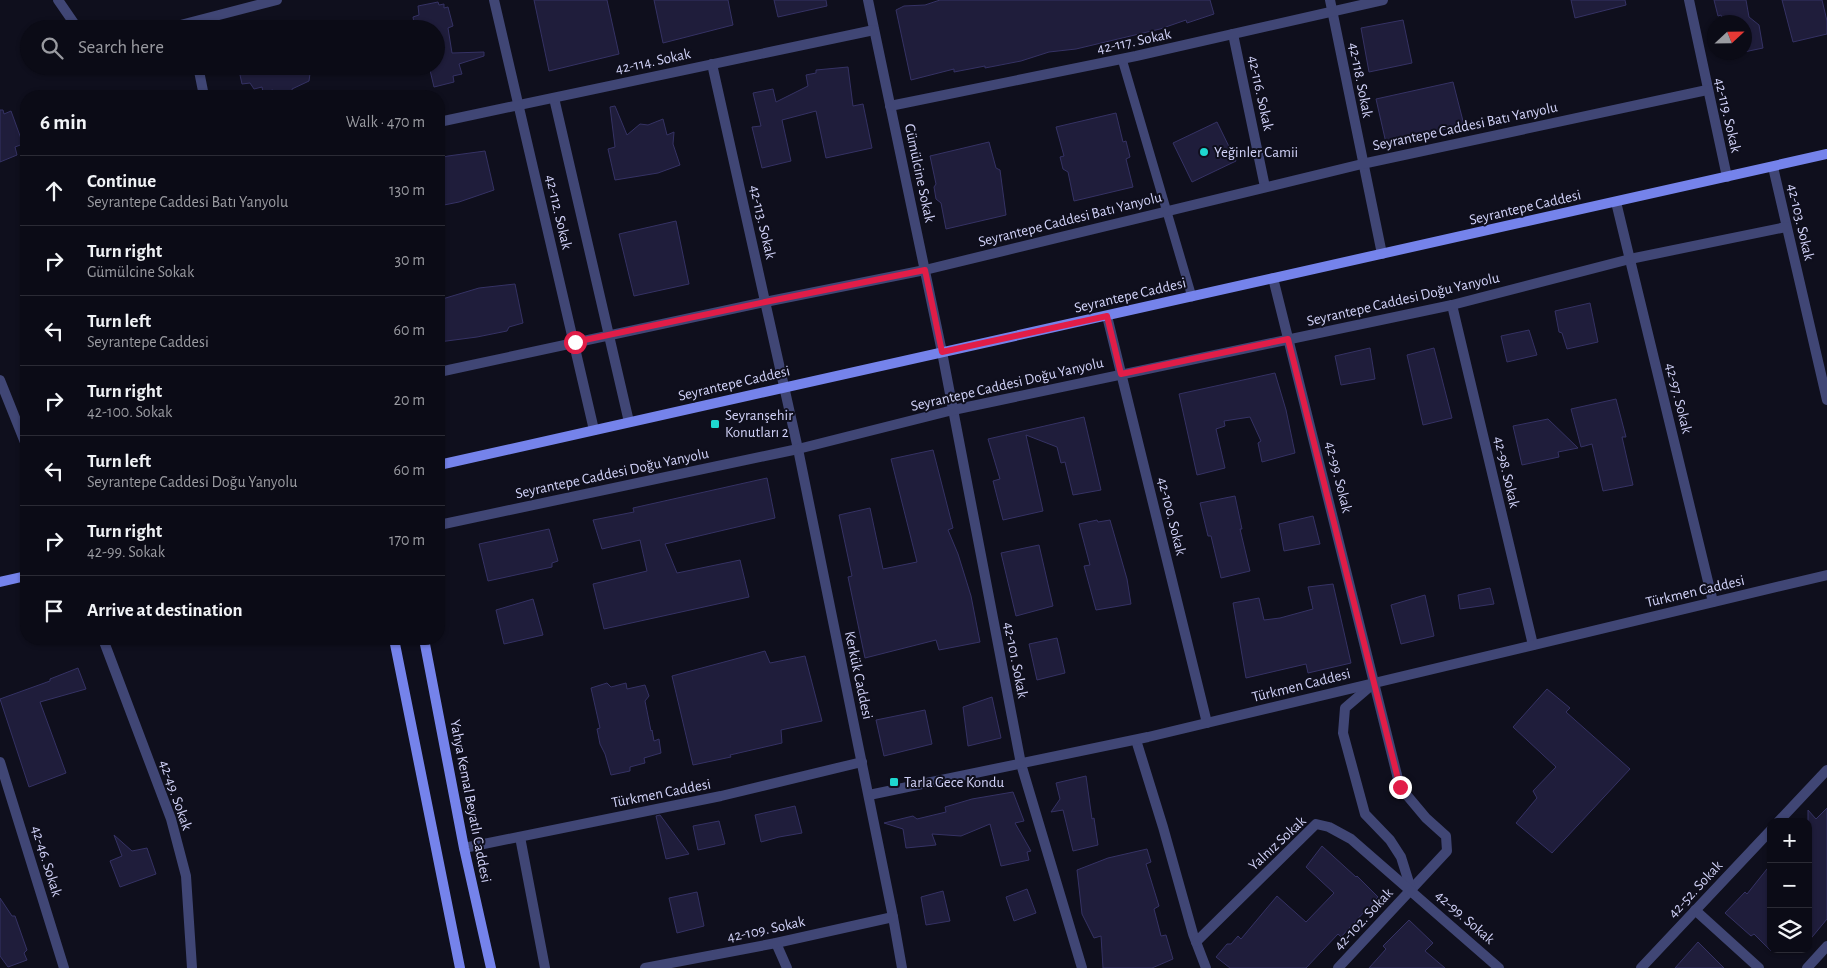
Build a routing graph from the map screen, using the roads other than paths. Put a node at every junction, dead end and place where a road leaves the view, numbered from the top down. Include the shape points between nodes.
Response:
1 (58, 0) edge
2 (277, 0) edge
3 (494, 0) edge
4 (868, 0) edge
5 (1330, 0) edge
6 (1383, 0) edge
7 (1689, 0) edge
8 (1332, 12) junction
9 (72, 20) edge
10 (210, 20) edge
11 (874, 30) junction
12 (1233, 34) junction
13 (1122, 59) junction
14 (712, 64) junction
15 (200, 75) edge
16 (203, 90) edge
17 (1707, 90) junction
18 (554, 98) junction
19 (519, 105) junction
20 (890, 106) junction
21 (445, 121) edge
22 (1827, 154) edge
23 (1362, 164) junction
24 (1772, 167) junction
25 (1727, 177) junction
26 (1265, 187) junction
27 (1616, 202) junction
28 (1167, 211) junction
29 (1786, 227) junction
30 (1382, 254) junction
31 (1630, 259) junction
32 (925, 270) junction
33 (1273, 278) junction
34 (1192, 297) junction
35 (765, 302) junction
36 (1452, 305) junction
37 (1107, 316) junction
38 (608, 335) junction
39 (1288, 339) junction
40 (575, 342) junction
41 (942, 352) junction
42 (445, 371) edge
43 (1121, 374) junction
44 (0, 380) edge
45 (784, 388) junction
46 (1827, 400) edge
47 (953, 410) junction
48 (629, 422) junction
49 (20, 430) edge
50 (594, 430) junction
51 (798, 449) junction
52 (445, 464) edge
53 (445, 524) edge
54 (1827, 575) edge
55 (20, 577) edge
56 (0, 582) edge
57 (1713, 602) junction
58 (105, 645) edge
59 (395, 645) edge
60 (425, 645) edge
61 (1533, 645) junction
62 (1375, 683) junction
63 (1207, 723) junction
64 (1136, 740) junction
65 (0, 762) edge
66 (862, 762) junction
67 (1020, 764) junction
68 (1827, 770) edge
69 (869, 795) junction
70 (1782, 818) edge
71 (1767, 834) edge
72 (520, 837) junction
73 (464, 848) junction
74 (1411, 890) junction
75 (1696, 910) junction
76 (893, 917) junction
77 (776, 942) junction
78 (1196, 942) junction
79 (1827, 946) edge
80 (64, 968) edge
81 (192, 968) edge
82 (460, 968) edge
83 (491, 968) edge
84 (545, 968) edge
85 (645, 968) edge
86 (787, 968) edge
87 (902, 968) edge
88 (1082, 968) edge
89 (1206, 968) edge
90 (1338, 968) edge
91 (1500, 968) edge
92 (1641, 968) edge
93 (1759, 968) edge
94 (1807, 968) edge

1 - 9 street
2 - 10 street
3 - 19 street, 42-112. Sokak
4 - 11 street, Gümülcine Sokak
5 - 8 street, 42-118. Sokak
6 - 8 street, 42-117. Sokak
7 - 17 street, 42-119. Sokak
8 - 12 street, 42-117. Sokak
8 - 23 street, 42-118. Sokak
11 - 14 street, 42-114. Sokak
11 - 20 street, Gümülcine Sokak
12 - 13 street, 42-117. Sokak
12 - 26 street, 42-116. Sokak
13 - 20 street, 42-117. Sokak
13 - 28 lane
14 - 18 street, 42-114. Sokak
14 - 35 street, 42-113. Sokak
15 - 16 street
17 - 23 street, Seyrantepe Caddesi Batı Yanyolu
17 - 25 street, 42-119. Sokak
18 - 19 street, 42-114. Sokak
18 - 38 street, 42-112. Sokak
19 - 21 street, 42-114. Sokak
19 - 40 street, 42-112. Sokak
20 - 32 street, Gümülcine Sokak
22 - 24 street, Seyrantepe Caddesi
23 - 26 street, Seyrantepe Caddesi Batı Yanyolu
23 - 30 street, 42-118. Sokak
24 - 25 street, Seyrantepe Caddesi
24 - 29 street, 42-103. Sokak
25 - 27 street, Seyrantepe Caddesi
26 - 28 street, Seyrantepe Caddesi Batı Yanyolu
27 - 30 street, Seyrantepe Caddesi
27 - 31 street, 42-97. Sokak
28 - 32 street, Seyrantepe Caddesi Batı Yanyolu
28 - 34 lane
29 - 31 street, Seyrantepe Caddesi Doğu Yanyolu
29 - 46 street, 42-103. Sokak
30 - 33 street, Seyrantepe Caddesi
31 - 36 street, Seyrantepe Caddesi Doğu Yanyolu
31 - 57 street, 42-97. Sokak
32 - 35 street, Seyrantepe Caddesi Batı Yanyolu
32 - 41 street, Gümülcine Sokak
33 - 34 street, Seyrantepe Caddesi
33 - 39 street, 42-99. Sokak
34 - 37 street, Seyrantepe Caddesi
35 - 38 street, Seyrantepe Caddesi Batı Yanyolu
35 - 45 street, 42-113. Sokak
36 - 39 street, Seyrantepe Caddesi Doğu Yanyolu
36 - 61 street, 42-98. Sokak
37 - 41 street, Seyrantepe Caddesi
37 - 43 street, 42-100. Sokak
38 - 40 street, Seyrantepe Caddesi Batı Yanyolu
38 - 48 street, 42-112. Sokak
39 - 43 street, Seyrantepe Caddesi Doğu Yanyolu
39 - 62 street, 42-99. Sokak
40 - 42 street, Seyrantepe Caddesi Batı Yanyolu
40 - 50 street, 42-112. Sokak
41 - 45 street, Seyrantepe Caddesi
41 - 47 street, 42-101. Sokak
43 - 47 street, Seyrantepe Caddesi Doğu Yanyolu
43 - 63 street, 42-100. Sokak
44 - 49 street
45 - 48 street, Seyrantepe Caddesi
45 - 51 street, Kerkük Caddesi
47 - 51 street, Seyrantepe Caddesi Doğu Yanyolu
47 - 67 street, 42-101. Sokak
48 - 50 street, Seyrantepe Caddesi
50 - 52 street, Seyrantepe Caddesi
51 - 53 street, Seyrantepe Caddesi Doğu Yanyolu
51 - 66 street, Kerkük Caddesi
54 - 57 street, Türkmen Caddesi
55 - 56 street
57 - 61 street, Türkmen Caddesi
58 - 81 street, 42-49. Sokak via 171,819 186,876
59 - 82 street
60 - 73 street, Yahya Kemal Beyatlı Caddesi
61 - 62 street, Türkmen Caddesi
62 - 63 street, Türkmen Caddesi
62 - 74 street via 1345,708 1343,733 1366,814 1401,857
62 - 74 street, 42-99. Sokak via 1400,787 1446,836 1447,851
63 - 64 street, Türkmen Caddesi
64 - 67 street, Türkmen Caddesi
64 - 78 street
65 - 80 street, 42-46. Sokak
66 - 69 street, Kerkük Caddesi
66 - 72 street, Türkmen Caddesi via 721,796
67 - 69 street, Türkmen Caddesi
67 - 88 street, 42-101. Sokak
68 - 70 street
69 - 76 street, Kerkük Caddesi
71 - 75 street, 42-52. Sokak
72 - 73 street, Türkmen Caddesi
72 - 84 street
73 - 83 street, Yahya Kemal Beyatlı Caddesi
74 - 78 street, Yalnız Sokak via 1350,839 1316,824
74 - 90 street, 42-102. Sokak
74 - 91 street, 42-99. Sokak
75 - 92 street, 42-52. Sokak
75 - 93 street
76 - 77 street, 42-109. Sokak
76 - 87 street, Kerkük Caddesi
77 - 85 street, 42-109. Sokak
77 - 86 street
78 - 89 street
79 - 94 street

